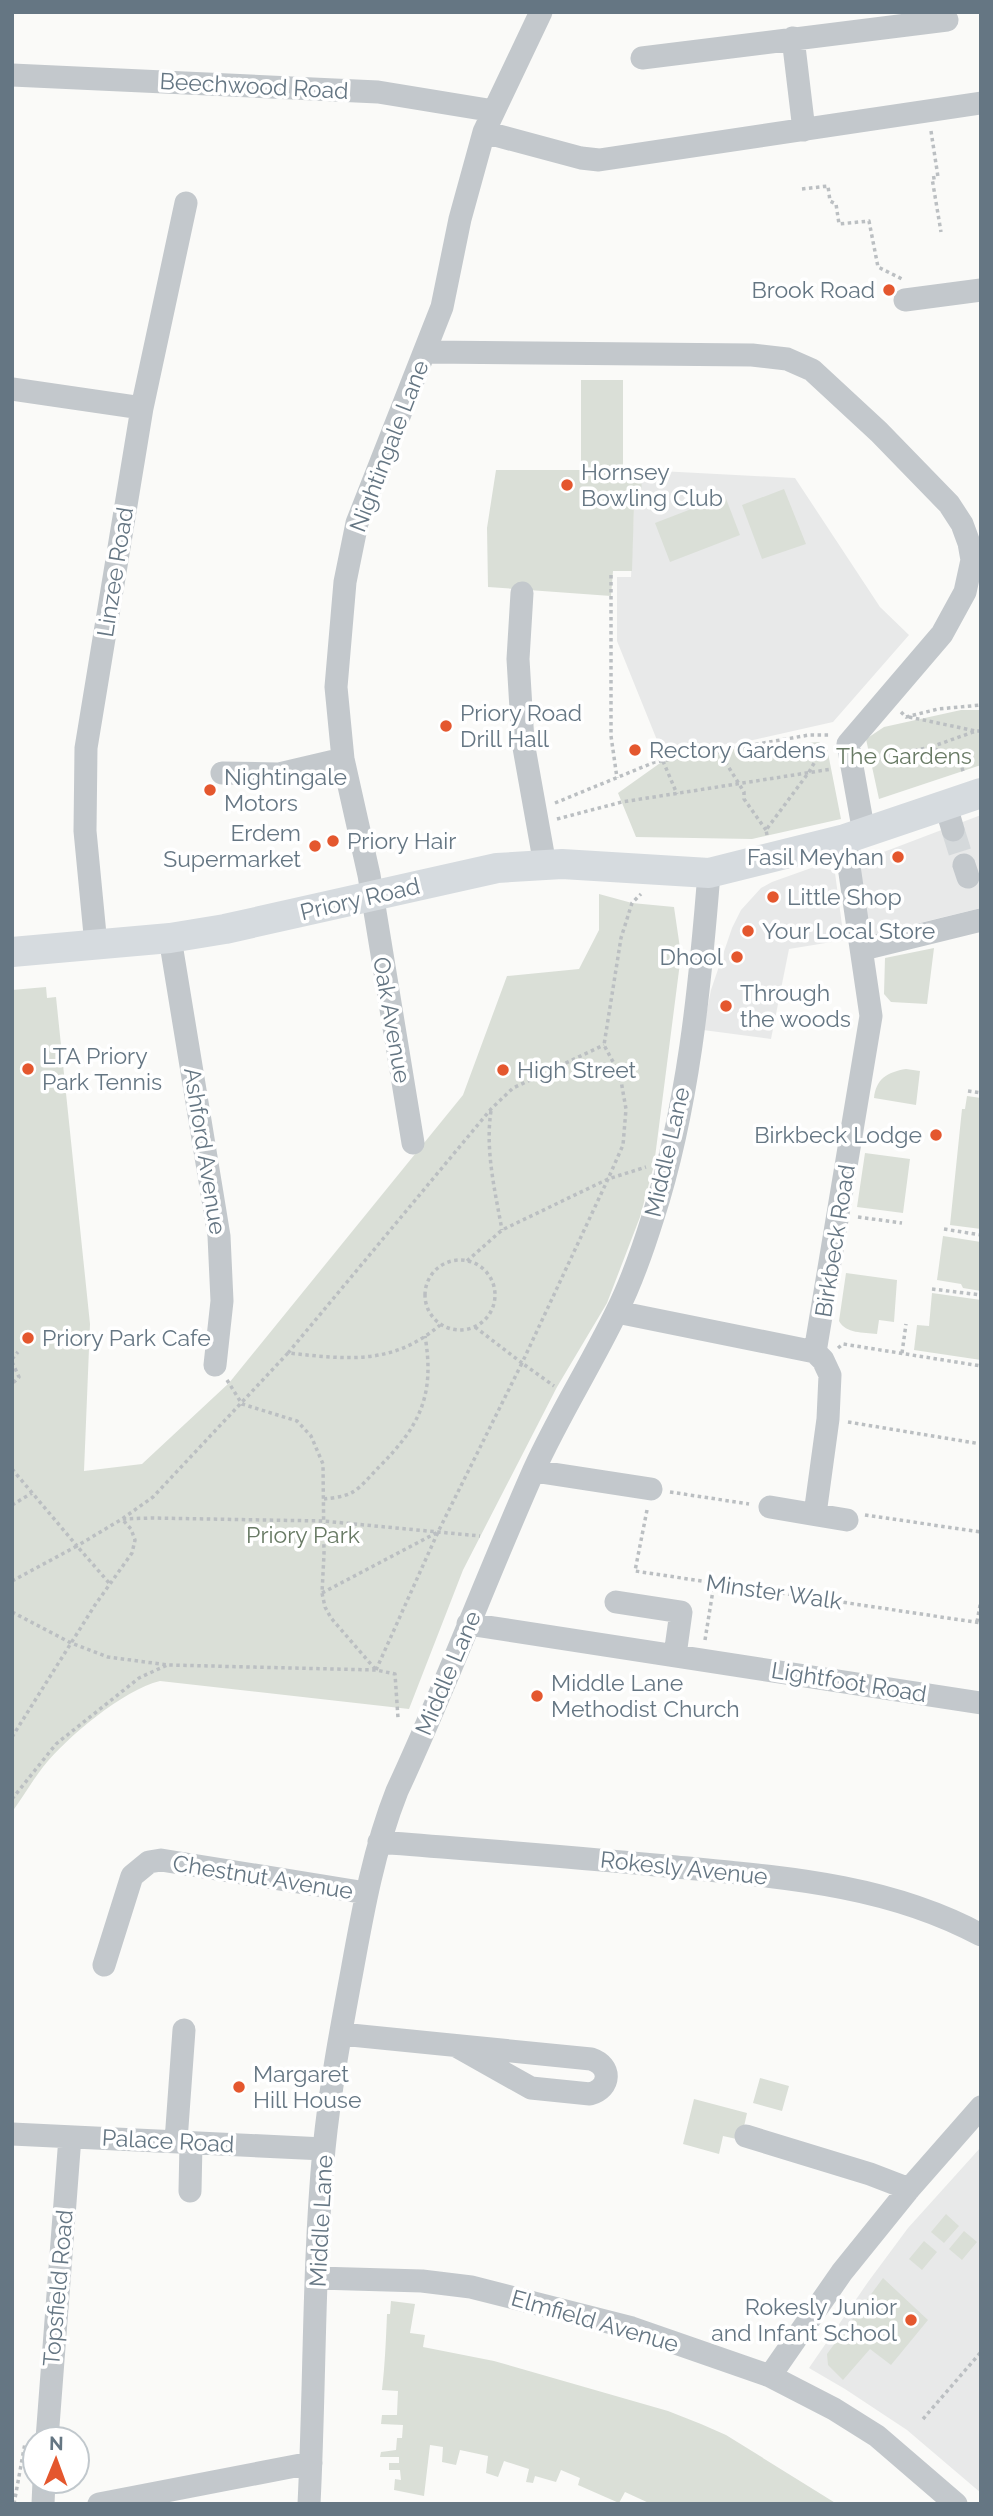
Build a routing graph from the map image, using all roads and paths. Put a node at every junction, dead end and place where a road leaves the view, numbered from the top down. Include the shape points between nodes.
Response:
1 (541, 12) edge
2 (947, 20) dead end
3 (793, 38) junction
4 (642, 58) dead end
5 (12, 75) edge
6 (981, 103) edge
7 (494, 111) junction
8 (928, 111) junction
9 (804, 130) junction
10 (484, 132) junction
11 (802, 189) dead end
12 (186, 203) dead end
13 (941, 232) dead end
14 (981, 289) edge
15 (934, 296) junction
16 (905, 300) dead end
17 (426, 352) junction
18 (12, 389) edge
19 (142, 408) junction
20 (611, 575) dead end
21 (522, 593) dead end
22 (887, 695) junction
23 (981, 705) edge
24 (906, 716) junction
25 (978, 731) edge
26 (931, 747) junction
27 (851, 748) junction
28 (718, 750) junction
29 (343, 759) junction
30 (663, 761) junction
31 (809, 772) junction
32 (222, 773) dead end
33 (617, 778) junction
34 (738, 784) junction
35 (972, 785) edge
36 (677, 794) junction
37 (536, 818) junction
38 (766, 830) junction
39 (854, 836) junction
40 (767, 842) dead end
41 (544, 865) junction
42 (663, 871) junction
43 (709, 873) junction
44 (372, 897) junction
45 (981, 920) edge
46 (170, 938) junction
47 (96, 945) junction
48 (863, 949) junction
49 (12, 952) edge
50 (604, 1045) junction
51 (968, 1091) dead end
52 (981, 1093) edge
53 (491, 1109) junction
54 (413, 1143) dead end
55 (668, 1164) junction
56 (608, 1179) junction
57 (874, 1219) dead end
58 (902, 1223) dead end
59 (944, 1229) dead end
60 (502, 1230) junction
61 (981, 1235) edge
62 (467, 1261) junction
63 (932, 1289) dead end
64 (981, 1295) edge
65 (617, 1312) junction
66 (906, 1324) dead end
67 (440, 1325) junction
68 (475, 1327) junction
69 (425, 1336) junction
70 (18, 1352) dead end
71 (288, 1353) junction
72 (902, 1353) junction
73 (819, 1356) junction
74 (12, 1361) edge
75 (522, 1363) junction
76 (215, 1365) joint
77 (981, 1366) edge
78 (12, 1384) edge
79 (557, 1387) dead end
80 (242, 1404) junction
81 (828, 1419) junction
82 (981, 1444) edge
83 (12, 1469) edge
84 (534, 1471) junction
85 (32, 1493) junction
86 (650, 1497) junction
87 (324, 1499) junction
88 (12, 1505) edge
89 (770, 1507) joint
90 (815, 1514) junction
91 (122, 1519) junction
92 (847, 1520) joint
93 (323, 1521) junction
94 (438, 1532) junction
95 (981, 1532) edge
96 (480, 1536) dead end
97 (77, 1546) junction
98 (12, 1581) edge
99 (110, 1584) junction
100 (714, 1584) junction
101 (322, 1592) junction
102 (981, 1600) edge
103 (616, 1602) dead end
104 (12, 1612) edge
105 (979, 1622) edge
106 (468, 1624) junction
107 (71, 1643) junction
108 (675, 1655) junction
109 (702, 1659) junction
110 (168, 1665) junction
111 (376, 1670) junction
112 (981, 1703) edge
113 (398, 1718) dead end
114 (12, 1737) edge
115 (12, 1799) edge
116 (379, 1842) junction
117 (366, 1894) junction
118 (981, 1935) edge
119 (104, 1965) dead end
120 (184, 2030) dead end
121 (341, 2034) junction
122 (458, 2048) junction
123 (981, 2107) edge
124 (12, 2134) edge
125 (746, 2136) dead end
126 (70, 2137) junction
127 (184, 2142) junction
128 (324, 2149) junction
129 (909, 2189) junction
130 (190, 2191) dead end
131 (317, 2278) junction
132 (981, 2352) edge
133 (770, 2376) junction
134 (923, 2419) dead end
135 (48, 2425) edge
136 (21, 2462) edge
137 (311, 2463) junction
138 (313, 2503) edge
139 (14, 2504) edge
140 (99, 2504) edge
141 (956, 2504) edge

1 - 7 street, Nightingale Lane
2 - 3 street
3 - 4 street
3 - 9 street
5 - 7 street, Beechwood Road via 379,92
6 - 8 street
7 - 10 street, Nightingale Lane
8 - 9 street
8 - 13 path
9 - 10 street via 600,160
10 - 17 street, Nightingale Lane via 442,307
11 - 15 path via 828,186 839,224 869,221 878,267
12 - 19 street, Linzee Road
14 - 15 street
15 - 16 street
17 - 22 street via 752,355 787,359 812,370 949,504 969,543 972,559 965,592 942,634
17 - 29 street, Nightingale Lane via 357,523 349,558 336,687
18 - 19 street
19 - 47 street, Linzee Road via 86,748 85,831
20 - 33 path via 611,736
21 - 37 street via 518,659 523,742
22 - 24 path
22 - 27 street
23 - 24 path
24 - 25 path
25 - 26 path
26 - 27 path via 893,754
26 - 35 path via 960,762
27 - 28 path via 809,735
27 - 31 path
27 - 31 path via 824,746
27 - 39 street
28 - 30 path
28 - 34 path
29 - 32 street via 279,774
29 - 44 street, Nightingale Lane
30 - 33 path
30 - 36 path
31 - 34 path
31 - 38 path
33 - 37 path
34 - 36 path
34 - 38 path
35 - 39 main road via 949,818
36 - 37 path
37 - 41 street
38 - 40 path
39 - 43 main road
39 - 48 street, Birkbeck Road
41 - 42 main road, Priory Road
41 - 44 main road, Priory Road via 497,868
42 - 43 main road, Priory Road
42 - 50 path via 632,903 621,939
43 - 55 street, Middle Lane via 692,1026
44 - 46 main road, Priory Road
44 - 54 street, Oak Avenue
45 - 48 street
46 - 47 main road, Priory Road
46 - 76 street, Ashford Avenue via 219,1236 222,1301
47 - 49 main road, Priory Road
48 - 73 street, Birkbeck Road via 871,1016
50 - 53 path via 513,1088
50 - 56 path via 620,1075 626,1109 623,1145
51 - 52 path
53 - 60 path via 488,1127
53 - 71 path
55 - 56 path
55 - 65 street, Middle Lane
56 - 60 path
56 - 75 path
57 - 58 path
59 - 61 path
60 - 62 path
62 - 67 path via 443,1264 427,1282 426,1306
62 - 68 path via 486,1272 495,1291 491,1312
63 - 64 path
65 - 73 street
65 - 84 street, Middle Lane
66 - 72 path
67 - 68 path via 461,1331
67 - 69 path
68 - 75 path
69 - 71 path via 401,1350 362,1359
69 - 87 path via 427,1389 416,1423 398,1448 352,1493
70 - 74 path
71 - 80 path
72 - 73 path via 843,1343
72 - 77 path
73 - 81 street, Birkbeck Road via 830,1376
74 - 78 path via 19,1377
75 - 79 path
75 - 94 path
76 - 80 path
80 - 87 path via 298,1421 312,1436 323,1464
80 - 91 path via 153,1497
81 - 82 path
81 - 90 street, Birkbeck Road
83 - 85 path
84 - 86 street
84 - 106 street, Middle Lane
85 - 88 path
85 - 97 path
86 - 89 path
86 - 100 path, Minster Walk via 635,1571
87 - 93 path
89 - 90 street
90 - 92 street
91 - 93 path
91 - 97 path
91 - 99 path via 135,1540 132,1553
92 - 95 path via 866,1515
93 - 94 path
93 - 101 path
94 - 96 path
94 - 101 path
94 - 111 path
97 - 98 path
97 - 99 path
99 - 107 path
100 - 105 path, Minster Walk
100 - 109 path
101 - 111 path via 331,1618
102 - 105 path
103 - 108 street, Minster Walk via 681,1612
104 - 107 path
106 - 108 street, Lightfoot Road
106 - 116 street, Middle Lane
107 - 110 path via 108,1657
107 - 114 path
108 - 109 street, Lightfoot Road
109 - 112 street, Lightfoot Road
110 - 111 path
110 - 115 path via 139,1678 56,1744
111 - 113 path via 396,1674
116 - 117 street, Middle Lane
116 - 118 street, Rokesly Avenue via 797,1879 925,1909
117 - 119 street, Chestnut Avenue via 161,1860 149,1862 132,1876
117 - 121 street, Middle Lane
120 - 127 street
121 - 122 street
121 - 128 street, Middle Lane
122 - 122 street via 591,2059 606,2070 604,2085 590,2094 531,2088
123 - 129 street
124 - 126 street, Palace Road
125 - 129 street
126 - 127 street, Palace Road
126 - 135 street, Topsfield Road
127 - 128 street, Palace Road
127 - 130 street
128 - 131 street, Middle Lane
129 - 133 street via 842,2273
131 - 133 street, Elmfield Avenue via 471,2287 632,2328
131 - 137 street, Middle Lane
132 - 134 path
133 - 141 street, Elmfield Avenue via 877,2436
136 - 139 path
137 - 138 street, Middle Lane
137 - 140 street

